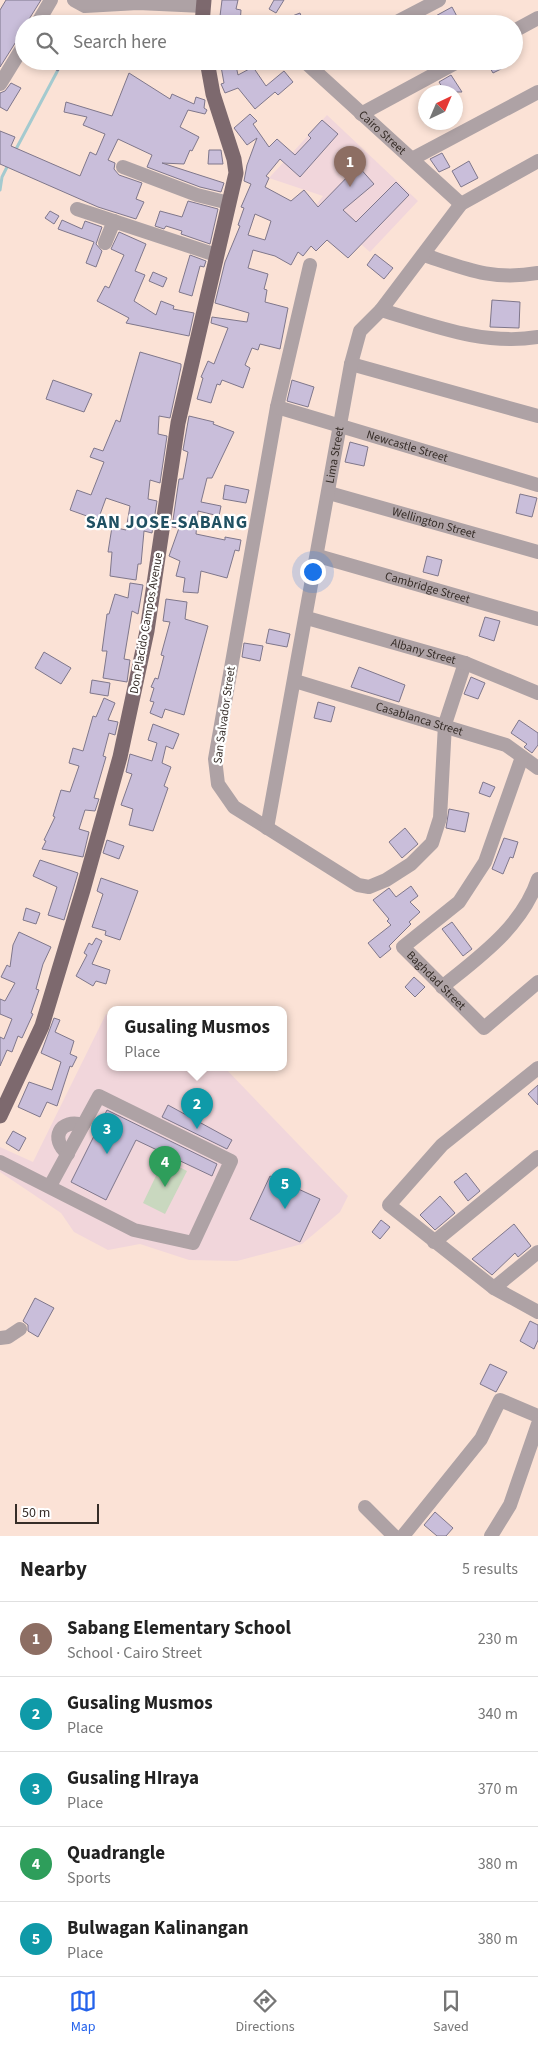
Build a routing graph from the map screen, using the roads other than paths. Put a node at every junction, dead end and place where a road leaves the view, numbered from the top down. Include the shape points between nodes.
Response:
1 (51, 0) edge
2 (74, 0) edge
3 (439, 0) edge
4 (204, 3) edge
5 (42, 15) edge
6 (410, 15) edge
7 (538, 18) edge
8 (523, 26) edge
9 (15, 60) edge
10 (208, 70) edge
11 (319, 70) edge
12 (442, 70) edge
13 (0, 84) edge
14 (538, 92) edge
15 (361, 114) junction
16 (412, 159) junction
17 (538, 161) edge
18 (123, 167) dead end
19 (229, 203) junction
20 (461, 204) junction
21 (77, 209) dead end
22 (114, 222) junction
23 (105, 243) dead end
24 (216, 255) junction
25 (424, 255) junction
26 (310, 265) dead end
27 (538, 273) edge
28 (381, 310) junction
29 (538, 337) edge
30 (351, 364) junction
31 (277, 407) junction
32 (538, 416) edge
33 (341, 426) junction
34 (538, 485) edge
35 (329, 493) junction
36 (538, 552) edge
37 (318, 556) junction
38 (306, 618) junction
39 (538, 619) edge
40 (465, 663) junction
41 (295, 680) junction
42 (538, 693) edge
43 (445, 724) junction
44 (522, 757) junction
45 (538, 768) edge
46 (267, 828) junction
47 (538, 879) edge
48 (538, 982) edge
49 (442, 987) junction
50 (538, 1068) edge
51 (0, 1116) edge
52 (0, 1154) edge
53 (538, 1157) edge
54 (0, 1162) edge
55 (50, 1186) junction
56 (434, 1242) junction
57 (538, 1252) edge
58 (494, 1288) junction
59 (538, 1312) edge
60 (20, 1329) dead end
61 (0, 1338) edge
62 (538, 1416) edge
63 (538, 1424) edge
64 (365, 1508) dead end
65 (394, 1536) edge
66 (403, 1536) edge
67 (491, 1536) edge

1 - 5 street
2 - 4 street via 86,6
3 - 6 street
7 - 8 street
9 - 13 street
10 - 19 main road, Don Placido Campos Avenue via 212,94 234,159 236,173
11 - 15 street, Cairo Street
12 - 15 street
14 - 16 street
15 - 16 street, Cairo Street
16 - 20 street, Cairo Street
17 - 20 street, Lima Street
18 - 19 street via 197,195
19 - 24 main road, Don Placido Campos Avenue
20 - 25 street, Lima Street
21 - 22 street
22 - 23 street
22 - 24 street
24 - 51 main road, Don Placido Campos Avenue via 178,423 147,631 120,757 42,1026
25 - 27 street via 489,276 515,277
25 - 28 street, Lima Street
26 - 31 street, San Salvador Street
28 - 29 street via 480,338 508,341
28 - 30 street, Lima Street via 360,331
30 - 32 street
30 - 33 street, Lima Street
31 - 33 street, Newcastle Street
31 - 46 street, San Salvador Street via 215,759 218,784 234,807
33 - 34 street, Newcastle Street
33 - 35 street, Lima Street
35 - 36 street, Wellington Street
35 - 37 street, Lima Street
37 - 38 street, Lima Street
37 - 39 street, Cambridge Street
38 - 40 street, Albany Street
38 - 41 street, Lima Street
40 - 42 street, Albany Street
40 - 43 street, San Salvador Street
41 - 43 street, Casablanca Street
41 - 46 street, Lima Street
43 - 44 street, Casablanca Street via 506,745
43 - 46 street, San Salvador Street via 440,818 432,844 411,864 386,880 369,887 358,885
44 - 45 street, Casablanca Street
44 - 49 street, Baghdad Street via 485,862 459,902 403,947
47 - 49 street via 500,940
48 - 49 street, Baghdad Street via 484,1028
50 - 56 street via 442,1145 389,1205
52 - 55 street
53 - 56 street
54 - 55 street
55 - 55 street via 134,1230 193,1244 231,1161 99,1096 83,1125 74,1122 59,1131 57,1140 60,1148 68,1154
56 - 58 street
57 - 58 street
58 - 59 street
60 - 61 street
62 - 66 street via 500,1400 481,1439
63 - 67 street via 510,1505
64 - 65 street

